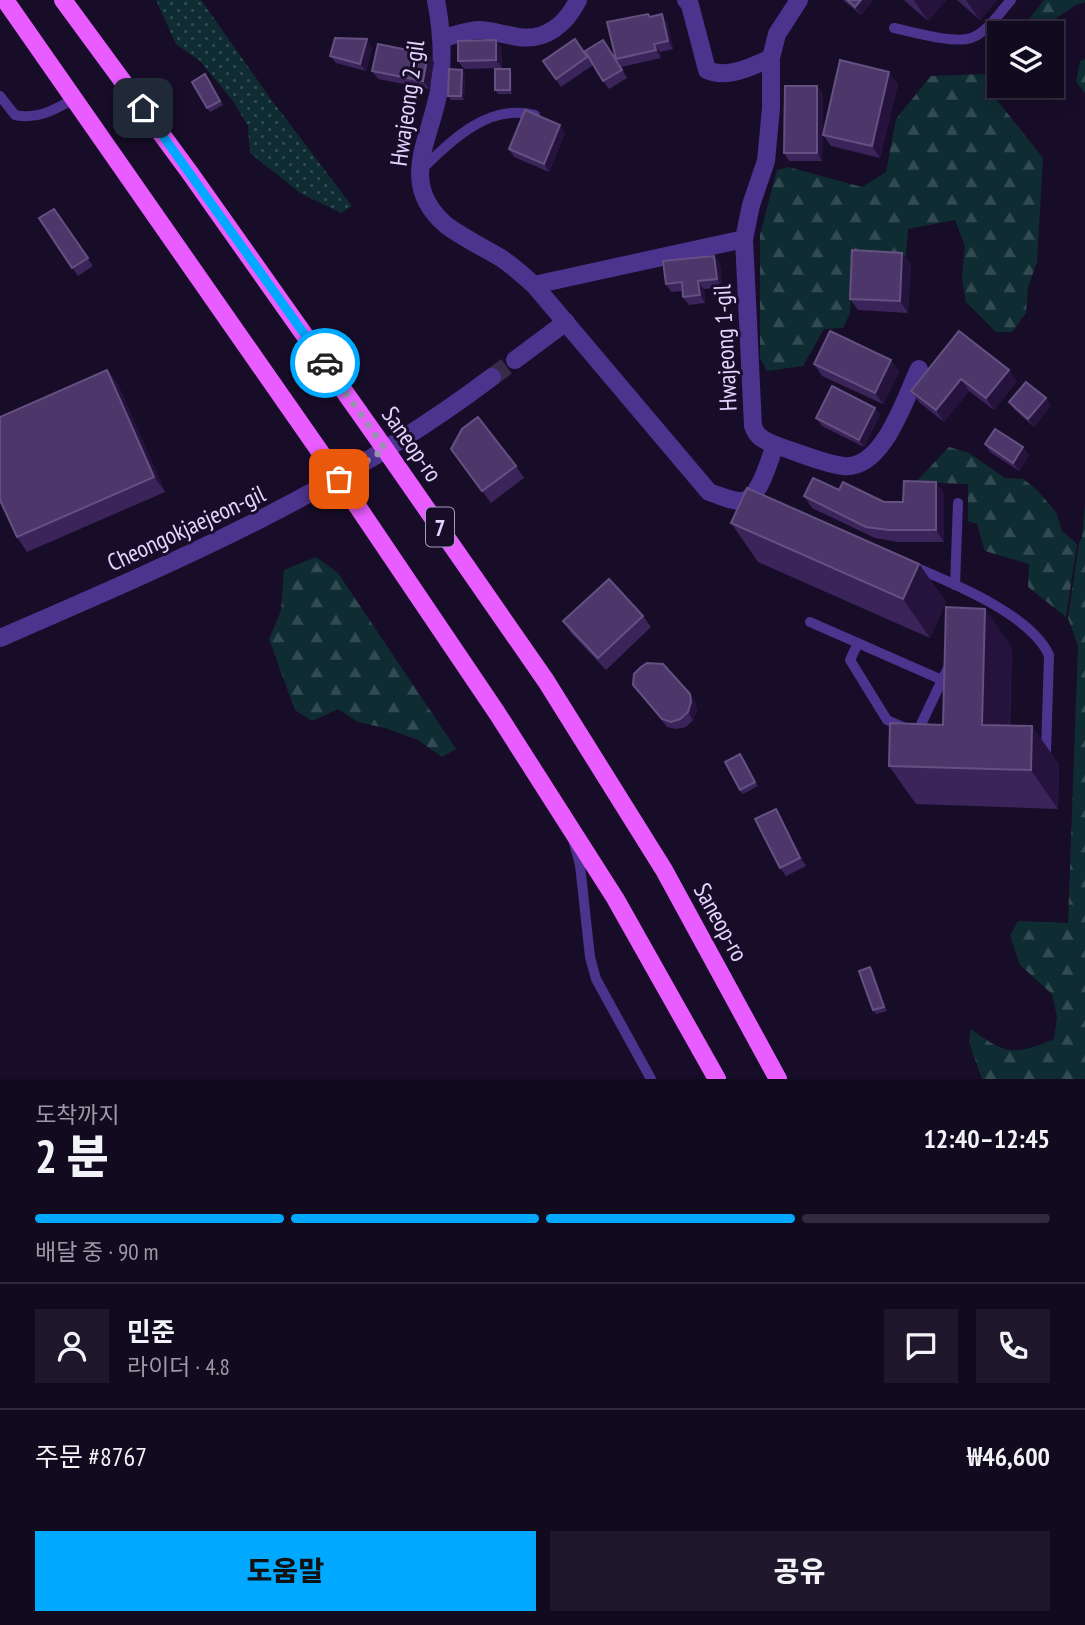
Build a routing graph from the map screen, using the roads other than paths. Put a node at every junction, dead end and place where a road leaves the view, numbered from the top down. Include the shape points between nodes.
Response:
1 (5, 0) edge
2 (63, 0) edge
3 (436, 0) edge
4 (578, 0) edge
5 (686, 0) edge
6 (799, 0) edge
7 (1011, 0) edge
8 (894, 29) dead end
9 (443, 38) junction
10 (771, 58) junction
11 (0, 96) edge
12 (75, 99) junction
13 (538, 116) edge
14 (419, 172) junction
15 (744, 239) junction
16 (534, 285) junction
17 (566, 322) junction
18 (515, 360) tunnel mouth
19 (919, 369) dead end
20 (492, 377) tunnel mouth
21 (775, 445) junction
22 (385, 449) junction
23 (339, 479) junction
24 (958, 503) dead end
25 (904, 563) edge
26 (955, 585) junction
27 (980, 596) junction
28 (975, 608) edge
29 (810, 622) dead end
30 (0, 638) edge
31 (858, 643) junction
32 (953, 656) edge
33 (942, 680) junction
34 (1046, 751) dead end
35 (569, 825) junction
36 (651, 1079) edge
37 (717, 1079) edge
38 (778, 1079) edge

1 - 12 main road, 7
2 - 22 main road, Saneop-ro / 7
3 - 9 street, Hwajeong 2-gil
4 - 9 street via 559,27 541,35 519,37 476,30
5 - 10 street via 707,70 718,75
6 - 10 street, Hwajeong 1-gil via 777,34
7 - 8 lane via 971,39
9 - 14 street, Hwajeong 2-gil via 439,91
10 - 15 street, Hwajeong 1-gil via 766,161
11 - 12 lane via 15,115 26,117 40,116
12 - 23 main road, 7
13 - 14 lane via 520,111 487,117 449,143
14 - 16 street, Hwajeong 2-gil via 423,195 445,224
15 - 16 street
15 - 21 street, Hwajeong 1-gil via 753,426 760,439
16 - 17 street
17 - 18 street
17 - 21 street via 709,492 738,502 759,499 757,491
19 - 21 street via 872,458 844,466
20 - 22 street, Cheongokjaejeon-gil
22 - 23 street, Cheongokjaejeon-gil
22 - 38 main road, Saneop-ro / 7 via 546,681 664,870
23 - 30 street, Cheongokjaejeon-gil via 169,564
23 - 35 main road, 7
24 - 26 lane
25 - 26 lane
26 - 27 lane
27 - 28 lane
27 - 34 lane via 1044,644 1049,655
29 - 31 lane
31 - 33 lane
31 - 33 lane via 850,660 887,720 917,733
32 - 33 lane
35 - 36 lane via 580,864 596,979
35 - 37 main road, 7

